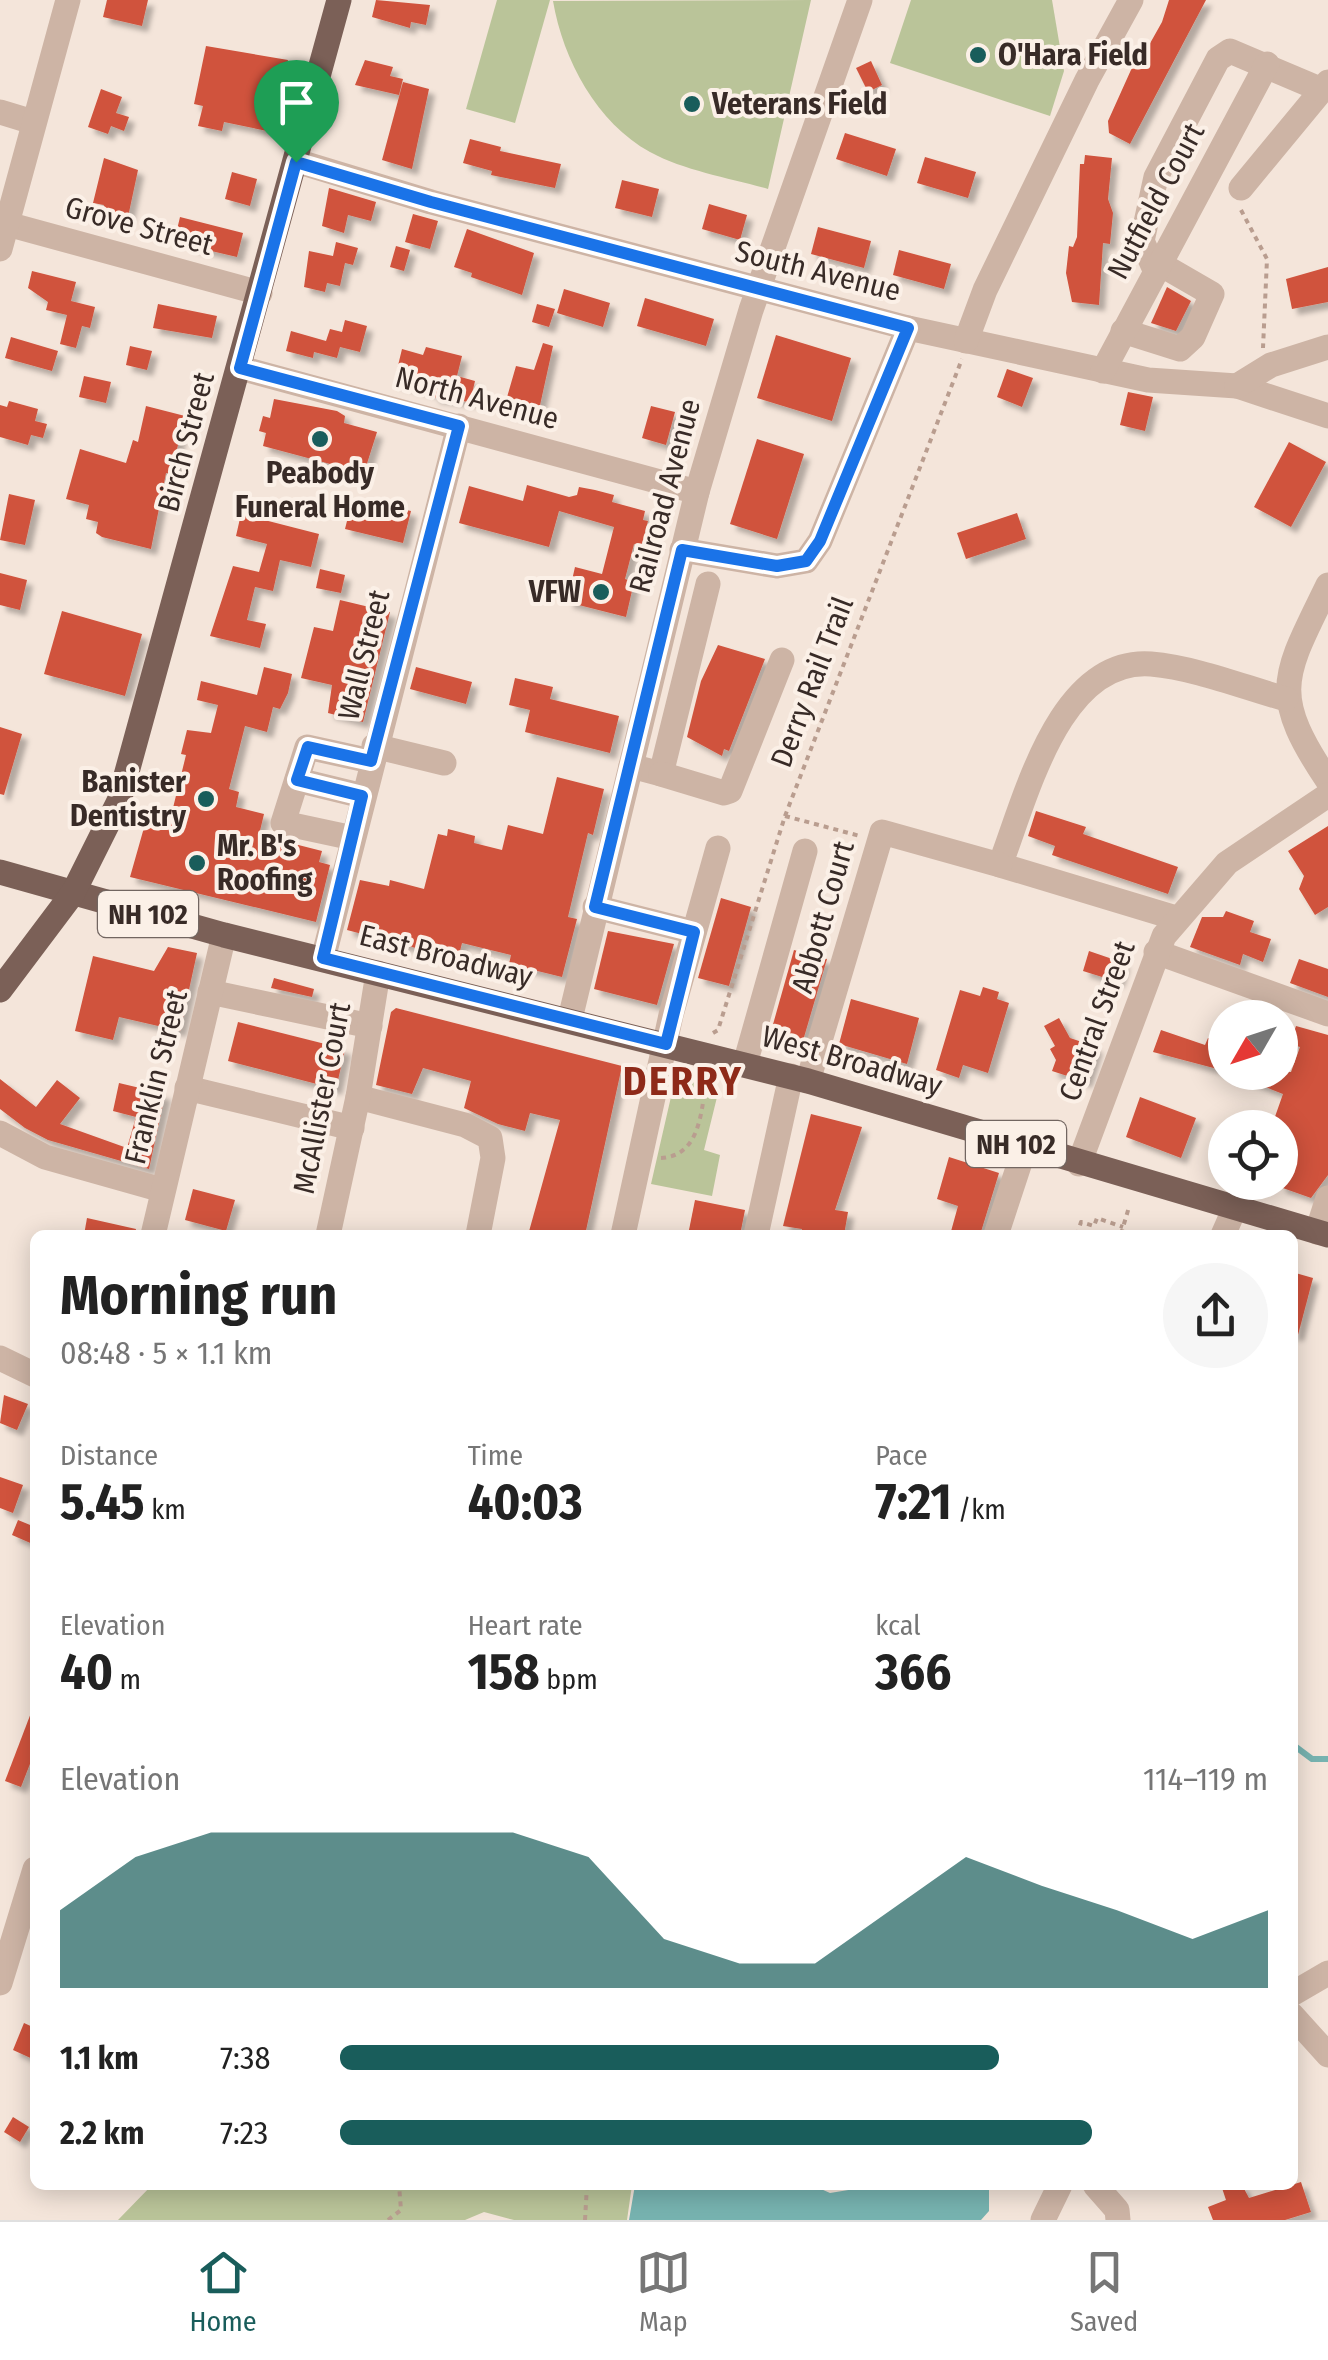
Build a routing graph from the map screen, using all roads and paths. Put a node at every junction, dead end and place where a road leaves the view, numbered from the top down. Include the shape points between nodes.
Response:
1 (68, 0) edge
2 (339, 0) edge
3 (860, 0) edge
4 (1130, 0) edge
5 (1267, 64) junction
6 (1325, 86) edge
7 (0, 112) edge
8 (33, 122) junction
9 (296, 162) junction
10 (1241, 188) joint
11 (2, 232) edge
12 (1158, 268) junction
13 (759, 290) junction
14 (260, 294) junction
15 (908, 328) junction
16 (1122, 331) junction
17 (1328, 346) edge
18 (964, 348) junction
19 (1264, 353) dead end
20 (240, 368) junction
21 (1103, 370) junction
22 (1238, 386) junction
23 (1328, 416) edge
24 (459, 426) junction
25 (697, 492) junction
26 (682, 550) junction
27 (708, 584) dead end
28 (1328, 585) edge
29 (782, 660) dead end
30 (1286, 699) junction
31 (373, 754) junction
32 (444, 762) dead end
33 (631, 766) junction
34 (661, 774) junction
35 (297, 780) junction
36 (1328, 781) edge
37 (1328, 795) edge
38 (362, 796) junction
39 (784, 816) junction
40 (842, 831) dead end
41 (353, 838) junction
42 (718, 848) dead end
43 (805, 851) dead end
44 (1000, 866) junction
45 (0, 872) edge
46 (73, 892) junction
47 (595, 907) junction
48 (1176, 918) junction
49 (694, 932) junction
50 (224, 936) junction
51 (1156, 952) junction
52 (323, 958) junction
53 (378, 973) junction
54 (0, 990) edge
55 (210, 992) junction
56 (1328, 1014) edge
57 (570, 1019) junction
58 (370, 1026) junction
59 (718, 1030) dead end
60 (666, 1044) junction
61 (703, 1054) joint
62 (745, 1064) junction
63 (800, 1079) junction
64 (706, 1083) dead end
65 (187, 1088) junction
66 (358, 1097) junction
67 (352, 1128) junction
68 (0, 1133) edge
69 (1025, 1147) junction
70 (657, 1158) dead end
71 (1079, 1164) junction
72 (162, 1190) junction
73 (1328, 1198) edge
74 (1128, 1206) dead end
75 (1234, 1210) junction
76 (1123, 1227) junction
77 (154, 1230) edge
78 (329, 1230) edge
79 (479, 1230) edge
80 (624, 1230) edge
81 (757, 1230) edge
82 (998, 1230) edge
83 (1079, 1230) edge
84 (1122, 1230) edge
85 (1225, 1230) edge
86 (1322, 1234) edge
87 (0, 1358) edge
88 (30, 1372) edge
89 (30, 1883) edge
90 (19, 1917) edge
91 (1328, 1973) edge
92 (0, 1983) edge
93 (1298, 1990) edge
94 (1298, 2022) edge
95 (1328, 2055) edge
96 (400, 2190) edge
97 (587, 2190) edge
98 (1058, 2190) edge
99 (1099, 2190) edge
100 (401, 2210) junction
101 (388, 2220) edge
102 (396, 2220) edge
103 (585, 2220) edge
104 (1044, 2220) edge
105 (1118, 2220) edge

1 - 8 street
2 - 9 main road, Birch Street
3 - 13 street, Railroad Avenue
4 - 18 street
5 - 6 street
5 - 12 street, Nutfield Court
5 - 12 street via 1230,52 1218,59 1156,177 1142,241
6 - 10 street
7 - 8 street
8 - 11 street
9 - 13 street, South Avenue
9 - 14 main road, Birch Street
10 - 19 path via 1240,207 1266,258
11 - 14 street, Grove Street
12 - 16 street, Nutfield Court
12 - 16 street via 1212,294 1194,337 1180,349
13 - 15 street, South Avenue
13 - 25 street, Railroad Avenue
14 - 20 main road, Birch Street
15 - 18 street, South Avenue
15 - 26 street via 806,561 777,566
16 - 21 street, Nutfield Court
17 - 22 street via 1271,365
18 - 21 street, South Avenue
18 - 39 path, Derry Rail Trail
20 - 24 street, North Avenue
20 - 46 main road, Birch Street via 134,756 110,822
21 - 22 street, South Avenue
22 - 23 street, South Avenue
24 - 25 street, North Avenue
24 - 31 street, Wall Street
25 - 26 street, Railroad Avenue
26 - 33 street, Railroad Avenue
27 - 34 street
28 - 30 street via 1292,661
29 - 34 street via 730,791
30 - 36 street via 1298,735
30 - 44 street via 1152,664 1097,678 1060,719
31 - 32 street
31 - 35 street via 308,747
31 - 38 street, Wall Street
33 - 34 street
33 - 47 street, Railroad Avenue
35 - 38 street
35 - 41 street via 278,834
37 - 48 street, Central Street via 1227,863
38 - 41 street, Wall Street
39 - 40 path
39 - 59 path, Derry Rail Trail
41 - 52 street, Wall Street
42 - 49 street
43 - 62 street
44 - 48 street
44 - 63 street, Abbott Court via 882,832
45 - 46 main road, East Broadway / NH 102
46 - 50 main road, East Broadway / NH 102
46 - 54 main road, Birch Street
47 - 49 street
47 - 57 street, Railroad Avenue
48 - 51 street, Central Street
49 - 60 street
50 - 52 main road, East Broadway / NH 102
50 - 55 street, Franklin Street
51 - 56 street
51 - 71 street, Central Street
52 - 53 main road, East Broadway / NH 102
53 - 57 main road, East Broadway / NH 102
53 - 58 street, McAllister Court
55 - 58 street
55 - 65 street, Franklin Street
57 - 60 main road, East Broadway / NH 102
58 - 66 street, McAllister Court
60 - 61 main road, East Broadway / NH 102
60 - 80 street
61 - 62 main road, West Broadway / NH 102
62 - 63 main road, West Broadway / NH 102
63 - 69 main road, West Broadway / NH 102
63 - 81 street, Abbott Court
64 - 70 path via 698,1130 676,1156
65 - 67 street
65 - 72 street, Franklin Street
66 - 67 street, McAllister Court
66 - 79 street via 490,1138 493,1158
67 - 78 street, McAllister Court
68 - 72 street via 45,1156
69 - 71 main road, West Broadway / NH 102
69 - 82 street
71 - 75 main road, West Broadway / NH 102
72 - 77 street, Franklin Street
73 - 86 street
74 - 76 path
75 - 85 street
75 - 86 main road, West Broadway / NH 102
76 - 83 path via 1097,1218 1094,1226 1081,1222
76 - 84 path
87 - 88 street
89 - 90 street
90 - 92 street
91 - 93 street
94 - 95 street
96 - 100 path
97 - 103 path
98 - 104 street
99 - 105 street
100 - 101 path
100 - 102 path

